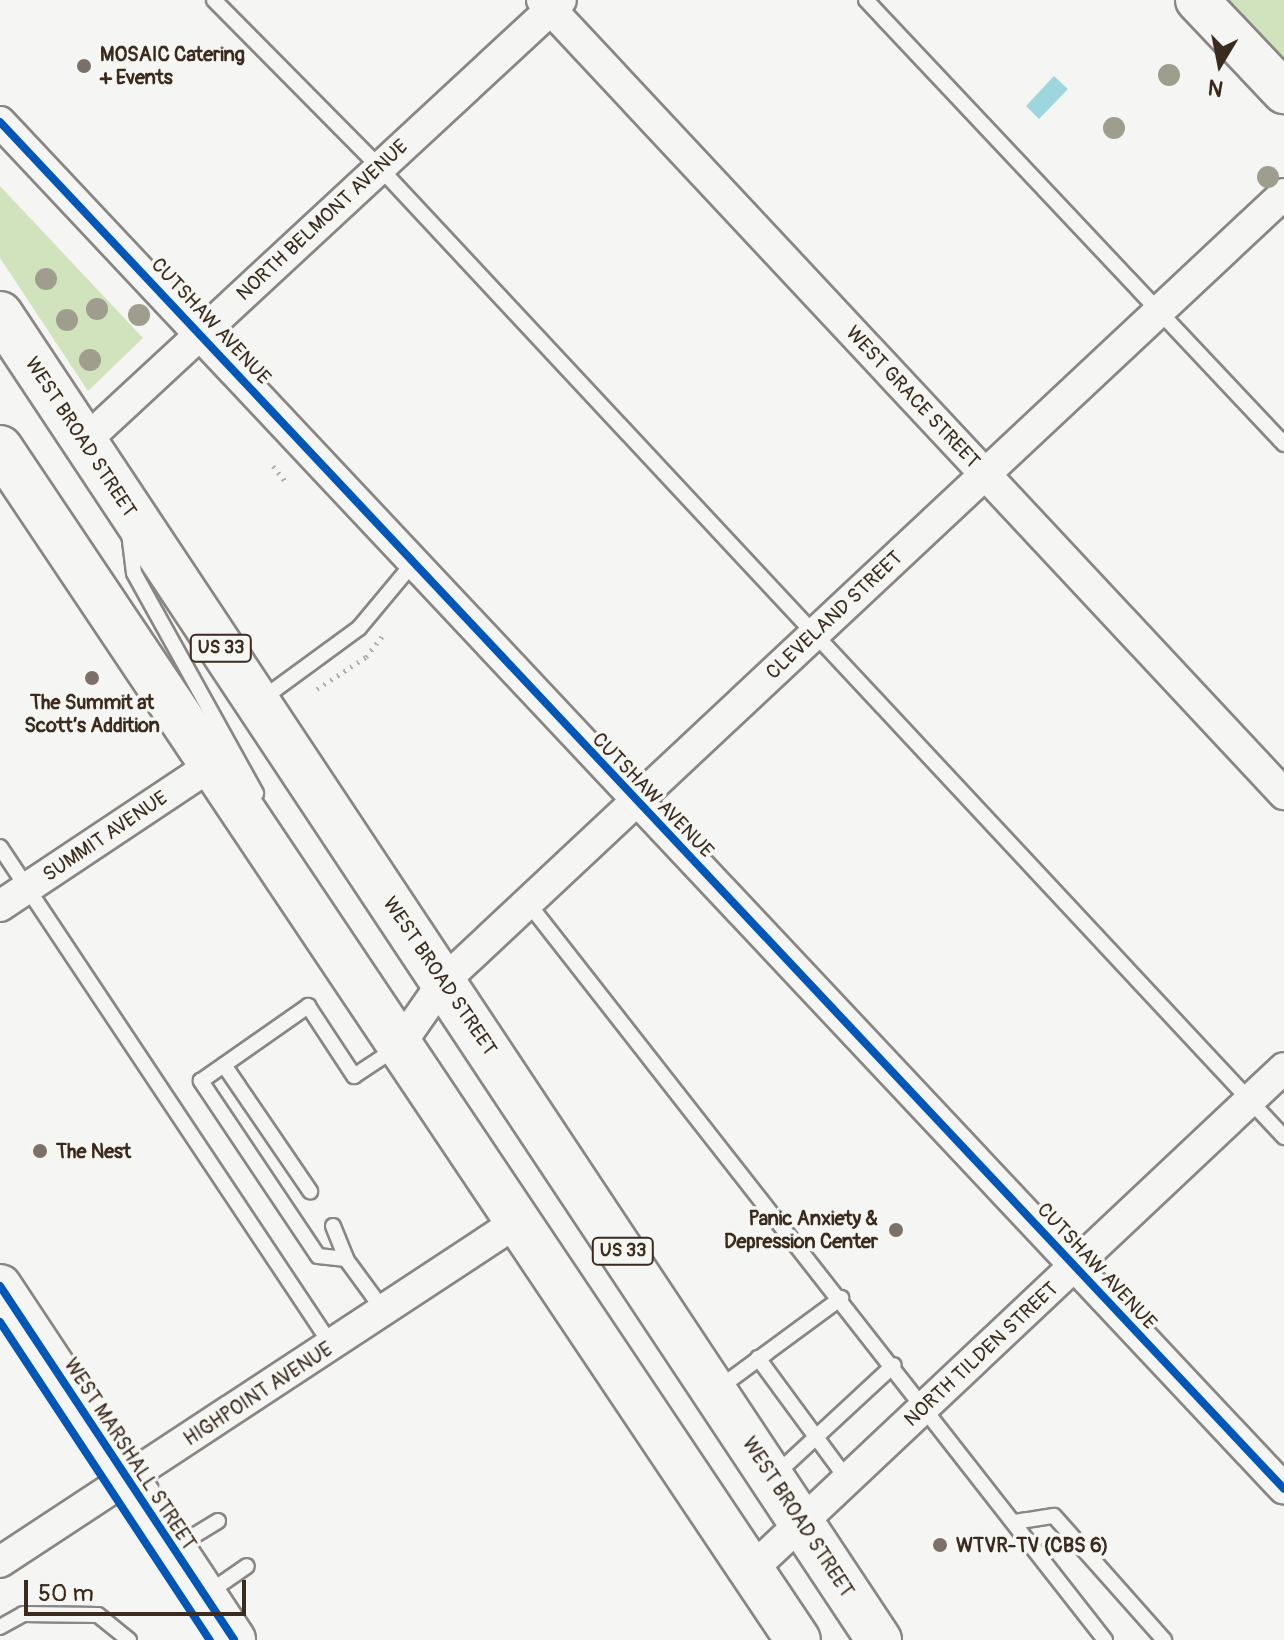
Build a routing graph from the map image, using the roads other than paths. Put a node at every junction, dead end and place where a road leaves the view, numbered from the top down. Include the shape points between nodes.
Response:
1 (214, 0) edge
2 (866, 0) edge
3 (1197, 0) edge
4 (551, 3) edge
5 (1284, 92) edge
6 (0, 122) edge
7 (379, 167) junction
8 (1284, 194) edge
9 (1158, 311) junction
10 (0, 314) edge
11 (199, 333) junction
12 (84, 442) junction
13 (1284, 444) edge
14 (0, 448) edge
15 (984, 473) junction
16 (126, 505) junction
17 (414, 561) junction
18 (815, 632) junction
19 (258, 702) junction
20 (210, 766) junction
21 (1284, 794) edge
22 (638, 800) junction
23 (0, 847) edge
24 (274, 863) junction
25 (27, 888) junction
26 (528, 903) junction
27 (0, 906) edge
28 (444, 981) junction
29 (398, 1047) junction
30 (224, 1065) junction
31 (1284, 1068) edge
32 (1250, 1101) junction
33 (1284, 1137) edge
34 (310, 1191) dead end
35 (514, 1224) junction
36 (333, 1226) dead end
37 (346, 1259) junction
38 (1076, 1267) junction
39 (0, 1286) edge
40 (841, 1298) junction
41 (384, 1311) junction
42 (333, 1346) junction
43 (758, 1358) junction
44 (894, 1365) junction
45 (715, 1390) junction
46 (925, 1404) junction
47 (816, 1437) junction
48 (772, 1477) junction
49 (127, 1479) junction
50 (847, 1479) junction
51 (1284, 1489) edge
52 (218, 1521) dead end
53 (802, 1522) junction
54 (1015, 1522) junction
55 (173, 1549) junction
56 (0, 1562) edge
57 (247, 1566) dead end
58 (748, 1573) junction
59 (205, 1596) junction
60 (0, 1627) edge
61 (129, 1640) edge
62 (234, 1640) edge
63 (798, 1640) edge
64 (879, 1640) edge
65 (1105, 1640) edge
66 (1164, 1640) edge

1 - 7 lane
2 - 9 lane
3 - 5 street
4 - 7 street, NORTH BELMONT AVENUE
4 - 15 street, WEST GRACE STREET
6 - 11 street, CUTSHAW AVENUE
7 - 11 street, NORTH BELMONT AVENUE
7 - 18 lane
8 - 9 street, CLEVELAND STREET
9 - 13 lane
9 - 15 street, CLEVELAND STREET
10 - 12 main road, WEST BROAD STREET / US 33
11 - 12 street, NORTH BELMONT AVENUE
11 - 17 street, CUTSHAW AVENUE
12 - 16 main road, WEST BROAD STREET / US 33
14 - 20 main road
15 - 18 street, CLEVELAND STREET
15 - 21 street, WEST GRACE STREET
16 - 19 main road, WEST BROAD STREET / US 33
16 - 24 lane via 134,573 264,809
17 - 19 lane via 359,628
17 - 22 street, CUTSHAW AVENUE
18 - 22 street, CLEVELAND STREET
18 - 32 lane
19 - 28 main road, WEST BROAD STREET / US 33
20 - 24 main road
20 - 25 street, SUMMIT AVENUE
22 - 26 street, CLEVELAND STREET
22 - 38 street, CUTSHAW AVENUE
23 - 25 lane
24 - 29 main road
25 - 27 street, SUMMIT AVENUE
25 - 42 lane
26 - 28 street, CLEVELAND STREET
26 - 40 lane
28 - 29 street, CLEVELAND STREET
28 - 45 main road, WEST BROAD STREET / US 33
29 - 30 lane via 354,1076 308,1006
29 - 35 main road
30 - 34 lane
30 - 37 lane via 201,1081 318,1256
31 - 32 street, NORTH TILDEN STREET
32 - 33 lane
32 - 38 street, NORTH TILDEN STREET
35 - 41 street, HIGHPOINT AVENUE
35 - 58 main road
36 - 37 lane
37 - 41 lane
38 - 46 street, NORTH TILDEN STREET
38 - 51 street, CUTSHAW AVENUE
39 - 49 street, WEST MARSHALL STREET
40 - 43 lane
40 - 44 lane
41 - 42 street, HIGHPOINT AVENUE
42 - 49 street, HIGHPOINT AVENUE
43 - 45 lane
43 - 47 lane
44 - 46 lane
44 - 47 lane
45 - 48 main road, WEST BROAD STREET / US 33
46 - 50 street, NORTH TILDEN STREET
46 - 54 lane
47 - 48 lane
47 - 50 lane
48 - 53 main road, WEST BROAD STREET / US 33
49 - 55 street, WEST MARSHALL STREET
49 - 56 street, HIGHPOINT AVENUE
50 - 53 street, NORTH TILDEN STREET
52 - 55 lane
53 - 58 street, NORTH TILDEN STREET
53 - 64 main road, WEST BROAD STREET / US 33
54 - 65 lane
54 - 66 lane via 1054,1516
55 - 59 street, WEST MARSHALL STREET
57 - 59 lane
58 - 63 main road
59 - 62 street, WEST MARSHALL STREET
60 - 61 lane via 23,1614 98,1615

